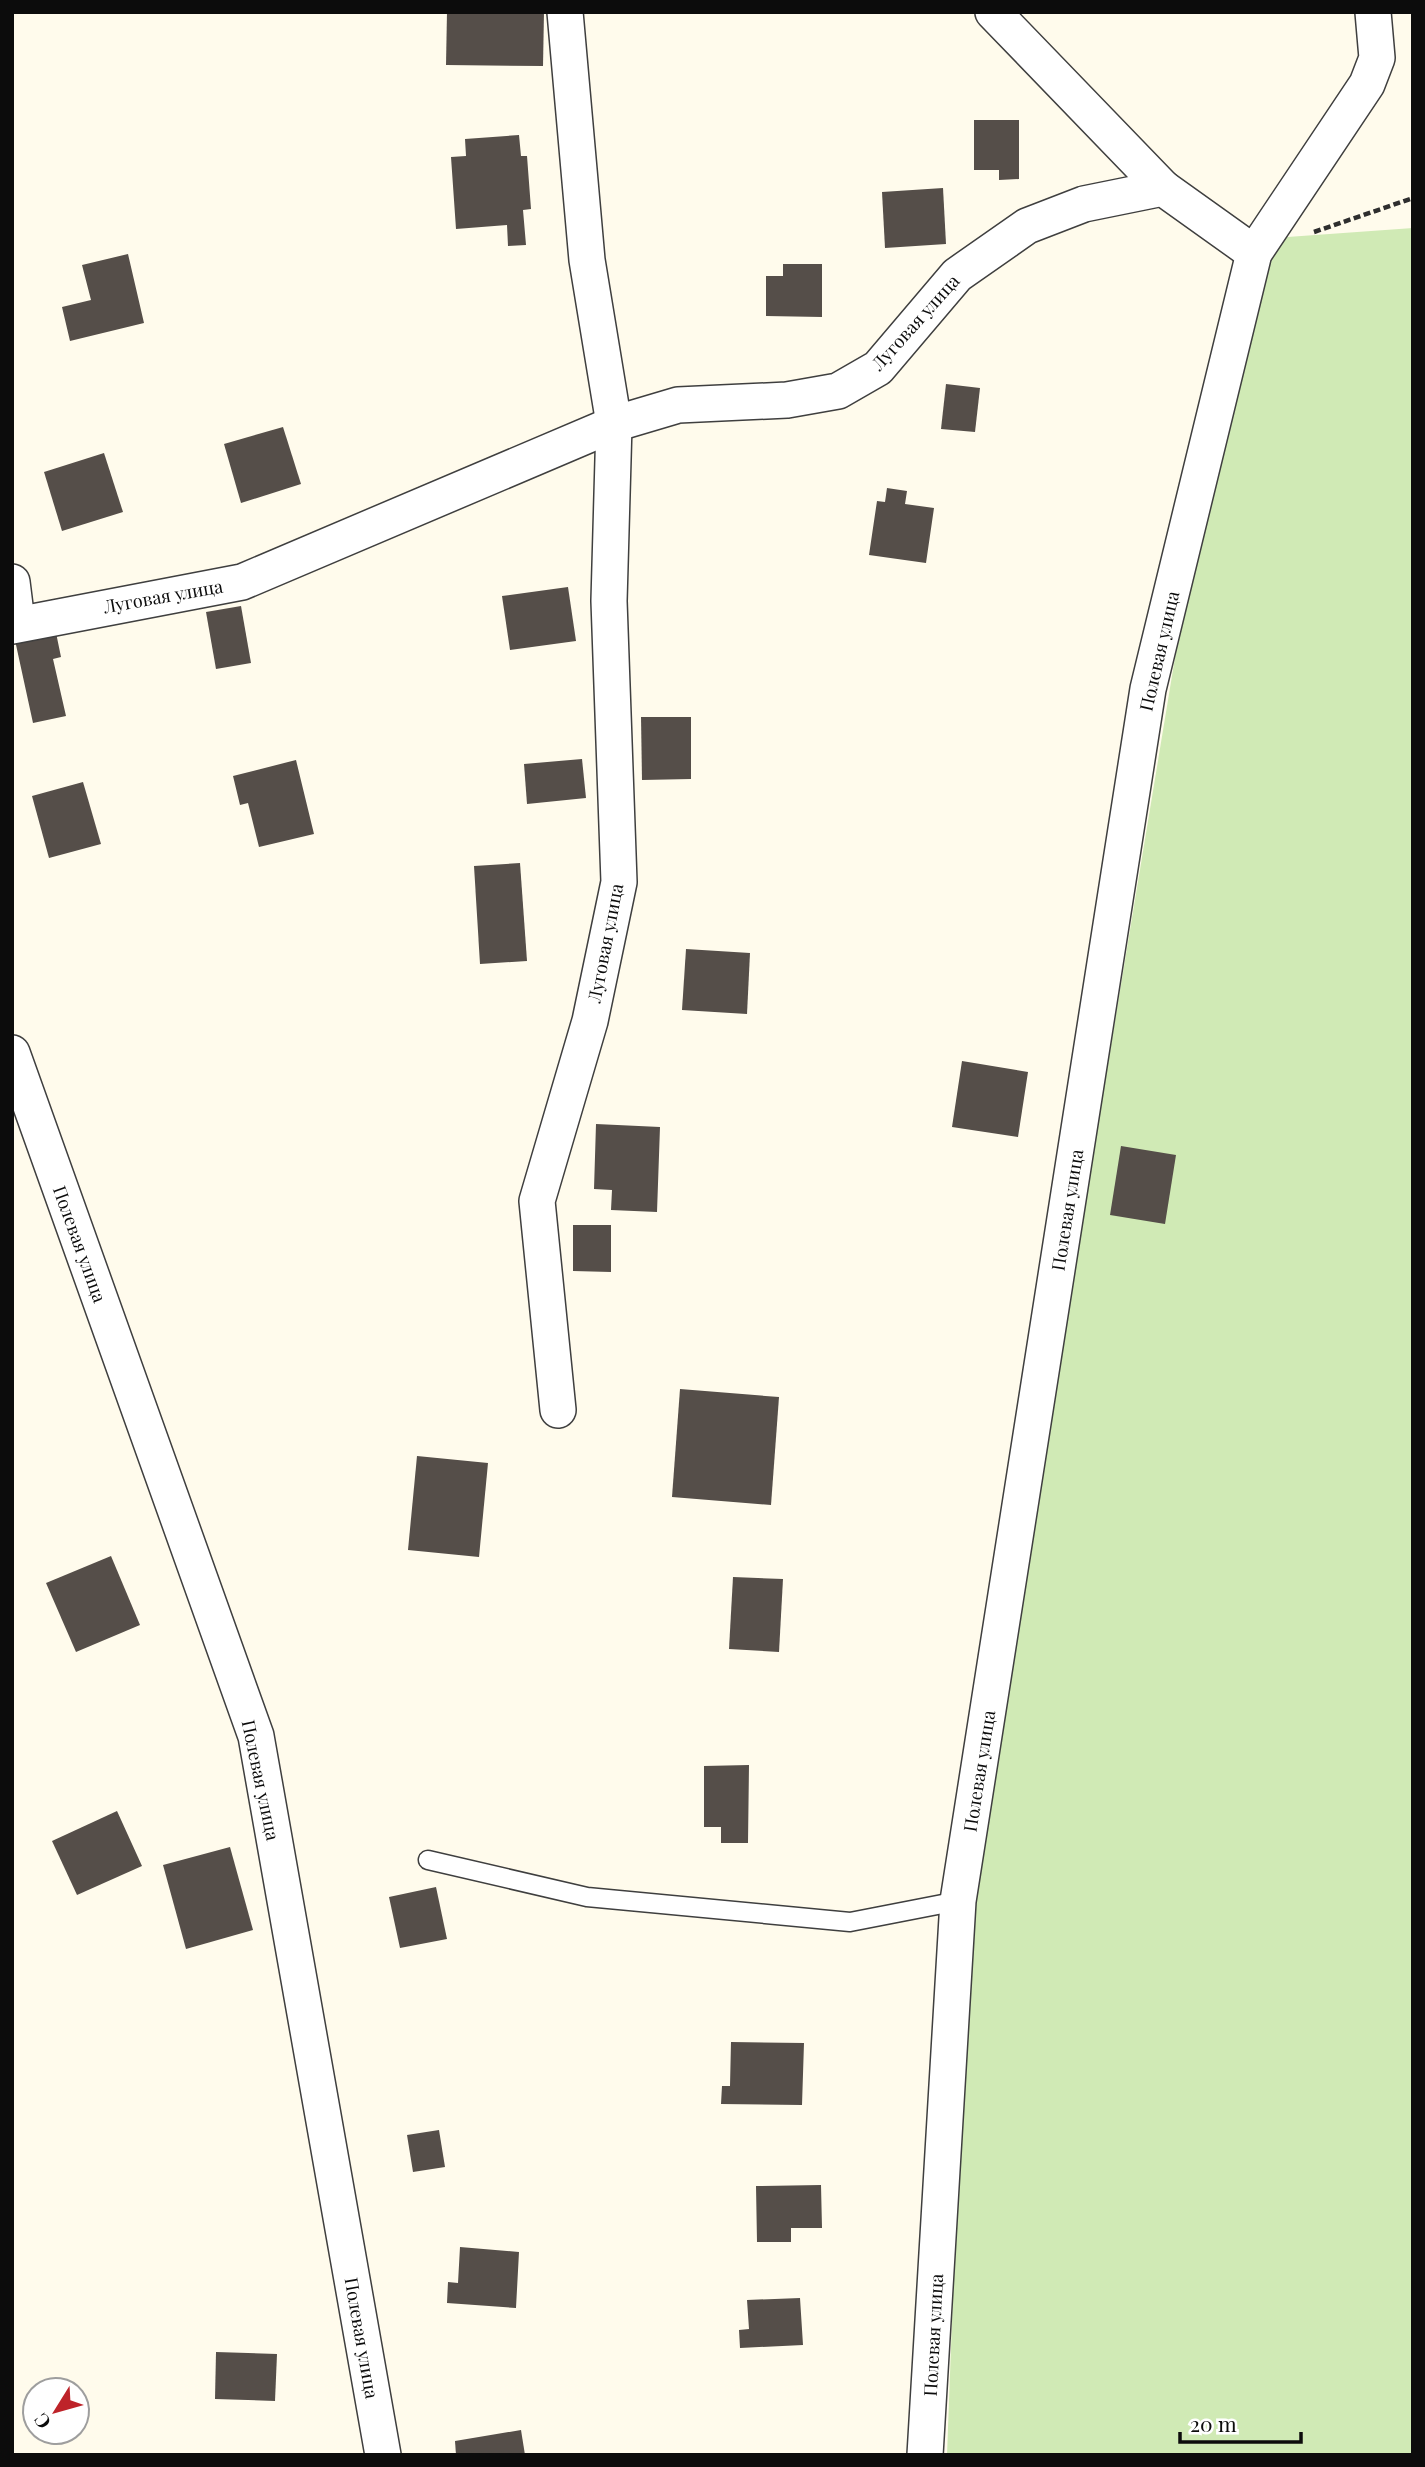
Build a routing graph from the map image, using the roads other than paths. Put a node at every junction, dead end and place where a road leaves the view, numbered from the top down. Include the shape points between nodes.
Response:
1 (565, 12) edge
2 (993, 12) edge
3 (1373, 12) edge
4 (1163, 188) junction
5 (1254, 253) junction
6 (614, 424) junction
7 (12, 582) edge
8 (14, 624) edge
9 (12, 1053) edge
10 (558, 1410) dead end
11 (428, 1860) dead end
12 (958, 1901) junction
13 (383, 2455) edge
14 (925, 2455) edge

1 - 6 street, Луговая улица via 587,260
2 - 4 street
3 - 5 street, Полевая улица via 1377,58 1367,84
4 - 5 street
4 - 6 street, Луговая улица via 1084,204 1027,226 957,275 878,368 838,391 787,400 678,405
5 - 12 street, Полевая улица via 1148,689
6 - 8 street, Луговая улица via 242,582
6 - 10 street, Луговая улица via 608,601 619,882 590,1021 537,1201
7 - 8 street, Луговая улица
9 - 13 street, Полевая улица via 256,1736
11 - 12 lane via 587,1897 850,1922
12 - 14 street, Полевая улица

